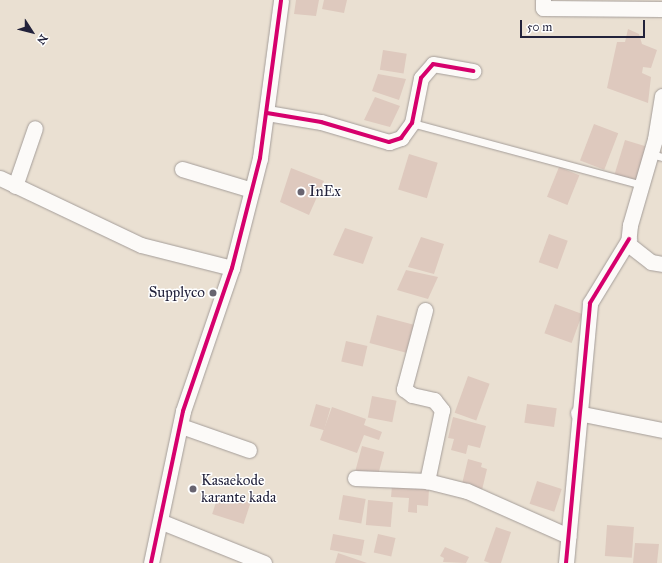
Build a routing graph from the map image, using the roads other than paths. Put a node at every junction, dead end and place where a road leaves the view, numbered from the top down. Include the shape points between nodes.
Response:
1 (281, 0) edge
2 (543, 0) edge
3 (662, 9) edge
4 (473, 71) dead end
5 (662, 96) edge
6 (267, 113) junction
7 (412, 123) junction
8 (35, 128) dead end
9 (656, 155) edge
10 (182, 169) dead end
11 (0, 178) edge
12 (15, 186) junction
13 (641, 186) junction
14 (252, 190) junction
15 (629, 239) junction
16 (662, 264) edge
17 (232, 268) junction
18 (425, 310) dead end
19 (578, 413) junction
20 (181, 426) junction
21 (662, 430) edge
22 (250, 450) dead end
23 (355, 478) dead end
24 (427, 481) junction
25 (162, 522) junction
26 (568, 536) junction
27 (151, 563) edge
28 (264, 563) edge
29 (566, 563) edge

1 - 6 street
2 - 3 street via 543,8
4 - 7 street via 433,64 421,78
5 - 9 street
6 - 7 street via 321,122 390,142 401,138
6 - 14 street
7 - 13 lane
8 - 12 street
9 - 13 street
10 - 14 street
11 - 12 street
12 - 17 street via 141,245
13 - 15 street
14 - 17 street
15 - 16 street via 628,244 651,262
15 - 19 street via 590,304
17 - 20 street
18 - 24 street via 404,389 412,395 434,400 442,410
19 - 21 street
19 - 26 street
20 - 22 street
20 - 25 street
23 - 24 street
24 - 26 street via 467,491
25 - 27 street
25 - 28 street
26 - 29 street

